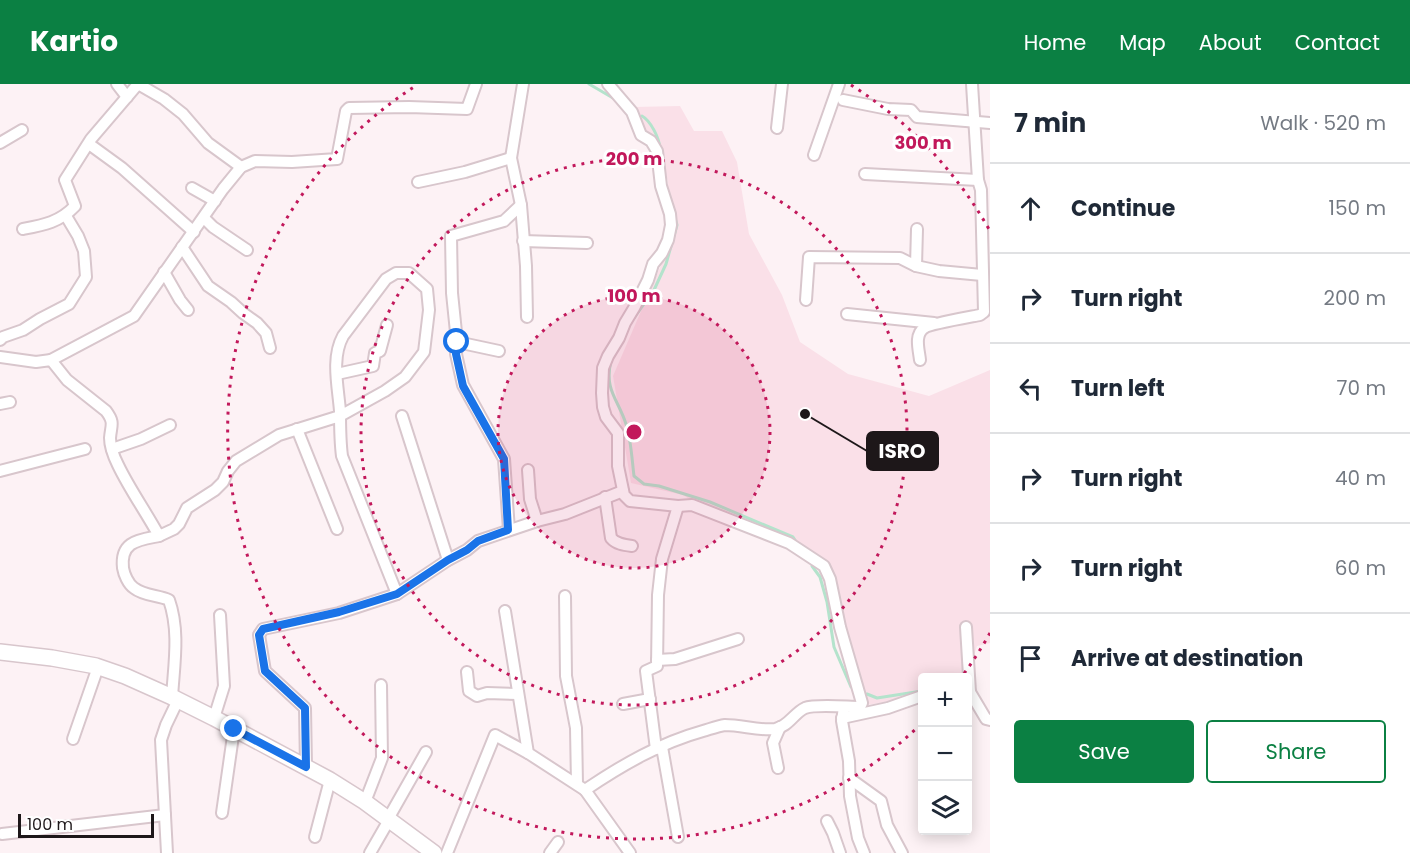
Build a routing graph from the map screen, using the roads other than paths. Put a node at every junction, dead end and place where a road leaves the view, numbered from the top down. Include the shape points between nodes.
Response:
1 (117, 84) edge
2 (138, 84) edge
3 (476, 84) edge
4 (523, 84) edge
5 (608, 84) edge
6 (782, 84) edge
7 (839, 84) edge
8 (972, 84) edge
9 (127, 97) junction
10 (843, 100) dead end
11 (975, 122) junction
12 (990, 123) edge
13 (777, 128) dead end
14 (22, 130) dead end
15 (0, 143) edge
16 (88, 144) junction
17 (814, 154) dead end
18 (511, 158) junction
19 (241, 167) junction
20 (865, 174) dead end
21 (418, 182) dead end
22 (983, 187) edge
23 (192, 188) dead end
24 (215, 201) junction
25 (520, 205) junction
26 (66, 216) junction
27 (204, 218) junction
28 (23, 229) dead end
29 (917, 229) dead end
30 (194, 232) junction
31 (985, 236) edge
32 (524, 242) junction
33 (588, 243) dead end
34 (182, 247) junction
35 (247, 250) dead end
36 (916, 266) junction
37 (164, 273) junction
38 (982, 275) junction
39 (806, 300) dead end
40 (188, 310) dead end
41 (847, 314) dead end
42 (527, 317) dead end
43 (943, 324) junction
44 (387, 325) dead end
45 (0, 340) edge
46 (457, 342) junction
47 (270, 348) dead end
48 (499, 351) dead end
49 (0, 357) edge
50 (51, 360) junction
51 (920, 360) dead end
52 (337, 374) junction
53 (340, 416) junction
54 (402, 416) dead end
55 (170, 425) dead end
56 (297, 429) junction
57 (85, 449) dead end
58 (112, 449) junction
59 (528, 470) dead end
60 (0, 471) edge
61 (623, 491) junction
62 (605, 497) junction
63 (678, 506) junction
64 (537, 521) junction
65 (337, 529) dead end
66 (508, 530) junction
67 (159, 536) junction
68 (632, 546) dead end
69 (448, 560) junction
70 (397, 594) junction
71 (565, 596) dead end
72 (506, 611) dead end
73 (220, 615) dead end
74 (966, 627) dead end
75 (738, 639) dead end
76 (0, 652) edge
77 (657, 660) junction
78 (98, 667) junction
79 (467, 672) dead end
80 (968, 673) edge
81 (381, 685) dead end
82 (518, 694) junction
83 (918, 697) edge
84 (972, 697) edge
85 (175, 699) junction
86 (650, 699) junction
87 (623, 704) dead end
88 (843, 712) junction
89 (214, 718) junction
90 (990, 720) edge
91 (780, 727) junction
92 (234, 729) junction
93 (73, 739) dead end
94 (659, 748) junction
95 (426, 752) dead end
96 (528, 753) junction
97 (306, 767) junction
98 (778, 768) dead end
99 (849, 778) junction
100 (330, 780) junction
101 (581, 787) junction
102 (365, 802) junction
103 (222, 813) dead end
104 (165, 815) junction
105 (389, 819) junction
106 (827, 821) dead end
107 (2, 834) dead end
108 (315, 837) dead end
109 (678, 837) dead end
110 (558, 842) dead end
111 (167, 853) edge
112 (370, 853) edge
113 (434, 853) edge
114 (447, 853) edge
115 (550, 853) edge
116 (630, 853) edge
117 (840, 853) edge
118 (864, 853) edge
119 (902, 853) edge

1 - 9 street
2 - 9 street
2 - 19 street via 183,114 208,143
3 - 19 street via 467,109 350,108 346,111 337,159 255,161
4 - 18 street
5 - 61 street via 632,112 641,135 657,151 671,225 662,253 603,368 603,407 618,433
6 - 13 street
7 - 17 street
8 - 11 street
9 - 16 street
10 - 11 street via 911,110 917,117
11 - 12 street
11 - 22 street
14 - 15 street
16 - 26 street via 65,180 75,206
16 - 30 street via 122,168
18 - 21 street
18 - 25 street
19 - 24 street
20 - 22 street
22 - 31 street
23 - 24 street
24 - 27 street
25 - 32 street
25 - 46 street via 504,221 451,236
26 - 28 street
26 - 45 street via 84,251 86,277 69,304
27 - 30 street
27 - 35 street
29 - 36 street
30 - 34 street
31 - 38 street
32 - 33 street
32 - 42 street
34 - 37 street
34 - 47 street via 208,286 266,333
36 - 38 street
36 - 39 street via 900,258 809,257
37 - 40 street
37 - 50 street via 134,316
38 - 43 street via 984,312
41 - 43 street
43 - 51 street via 924,328 919,334
44 - 52 street via 373,366
46 - 48 street
46 - 66 street via 463,386 504,459
49 - 50 street
50 - 58 street via 67,380 111,418
52 - 53 street
52 - 53 street via 337,352 343,336 386,279 396,273 409,273 427,289 424,352 405,377
53 - 56 street
53 - 70 street via 342,456
54 - 69 street
55 - 58 street
56 - 65 street
56 - 67 street via 279,435 236,461 215,490 187,508 174,529
57 - 60 street
58 - 67 street
59 - 64 street via 530,499
61 - 62 street
61 - 63 street via 630,501
62 - 64 street
62 - 68 street via 610,538
63 - 77 street via 662,559
63 - 88 street via 692,505 789,543 824,566 862,703
64 - 66 street
66 - 69 street via 478,541
67 - 85 street via 131,544 125,549 123,565 132,587 169,600 176,636
69 - 70 street
70 - 97 street via 263,629 259,635 265,671 305,708
71 - 101 street via 566,676
72 - 82 street
73 - 89 street via 224,686
74 - 80 street
75 - 77 street
76 - 78 main road
77 - 86 street via 657,666 646,671
78 - 85 main road
78 - 93 street
79 - 82 street via 469,691 477,696
81 - 102 street via 382,758
82 - 96 street
83 - 88 street via 888,708
84 - 90 street
85 - 89 main road
85 - 104 street via 162,740
86 - 87 street
86 - 94 street
88 - 91 street via 808,707
88 - 99 street
89 - 92 main road
91 - 94 street via 724,725
91 - 98 street via 772,743
92 - 97 main road
92 - 103 street
94 - 101 street
94 - 109 street
95 - 105 street
96 - 101 street
96 - 114 street via 495,735
97 - 100 main road
99 - 118 street
99 - 119 street via 881,801 887,825
100 - 102 main road
100 - 108 street
101 - 116 street
102 - 105 main road
104 - 107 street
104 - 111 street
105 - 112 street
105 - 113 main road
106 - 117 street
110 - 115 street

